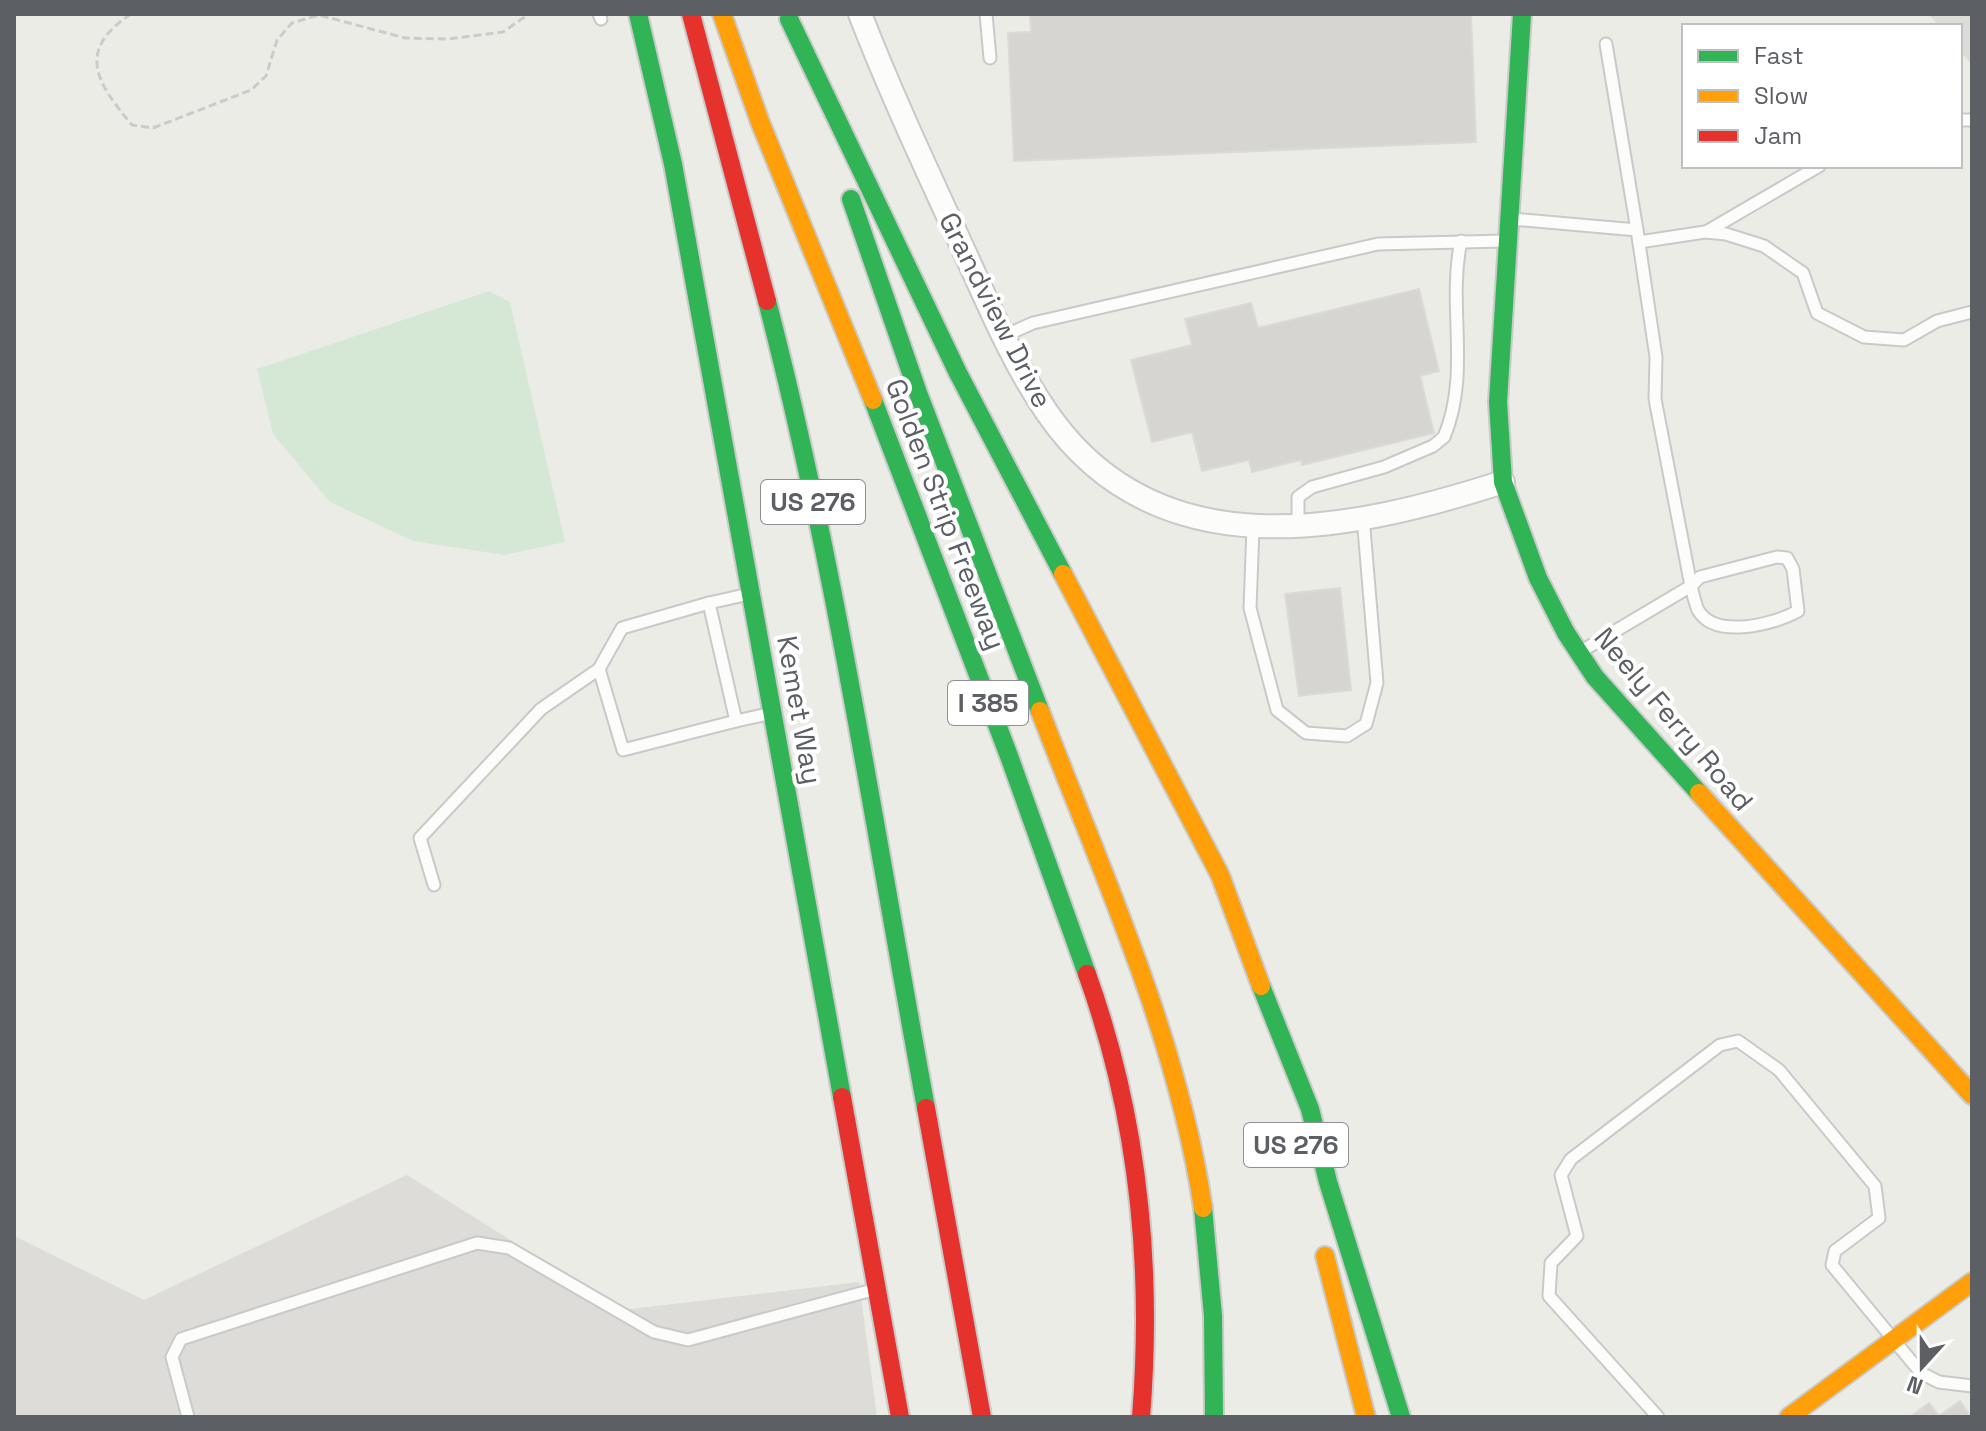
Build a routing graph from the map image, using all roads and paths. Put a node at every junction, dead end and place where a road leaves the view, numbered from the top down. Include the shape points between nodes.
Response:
1 (131, 14) edge
2 (529, 14) edge
3 (638, 14) edge
4 (691, 14) edge
5 (722, 14) edge
6 (860, 14) edge
7 (986, 14) edge
8 (1522, 14) edge
9 (788, 16) edge
10 (1606, 44) dead end
11 (990, 58) dead end
12 (1816, 168) edge
13 (1508, 218) junction
14 (1705, 232) junction
15 (1638, 236) junction
16 (1461, 241) junction
17 (1506, 241) junction
18 (1972, 312) edge
19 (1004, 336) junction
20 (1503, 482) junction
21 (1363, 516) junction
22 (1298, 527) junction
23 (1253, 528) junction
24 (1691, 586) junction
25 (750, 594) junction
26 (709, 603) junction
27 (1579, 653) junction
28 (599, 669) junction
29 (772, 713) junction
30 (736, 721) junction
31 (1220, 875) junction
32 (434, 885) dead end
33 (1277, 1081) dead end
34 (1972, 1095) edge
35 (1320, 1233) dead end
36 (1972, 1282) edge
37 (877, 1289) junction
38 (1893, 1340) junction
39 (1972, 1386) edge
40 (188, 1417) edge
41 (900, 1417) edge
42 (982, 1417) edge
43 (1141, 1417) edge
44 (1214, 1417) edge
45 (1366, 1417) edge
46 (1401, 1417) edge
47 (1658, 1417) edge
48 (1789, 1417) edge

1 - 2 path via 103,37 95,57 103,90 132,125 153,128 251,90 266,76 277,40 292,23 319,15 405,38 448,39 503,32
3 - 25 main road, Kemet Way via 673,164
4 - 42 main road, US 276 via 789,386 827,568
5 - 43 main road, Golden Strip Freeway / I 385 via 1009,756 1105,1024 1119,1072 1145,1253
6 - 19 street, Grandview Drive
7 - 11 lane
8 - 13 main road, Neely Ferry Road
9 - 31 main road via 958,373
9 - 44 main road, Golden Strip Freeway / I 385 via 918,393 1152,1002 1196,1163 1213,1294
10 - 15 lane
12 - 14 lane
13 - 15 lane
13 - 17 main road, Neely Ferry Road
14 - 15 lane
14 - 18 lane via 1764,246 1803,273 1817,313 1864,337 1904,340 1937,321
15 - 24 lane via 1656,357 1655,399
16 - 17 lane
16 - 19 lane via 1378,244 1033,323
16 - 22 lane via 1454,273 1459,369 1444,437 1384,467 1312,487 1298,497
17 - 20 main road, Neely Ferry Road via 1498,402
19 - 23 street, Grandview Drive via 1049,415 1099,467 1167,508 1218,524
20 - 21 street, Grandview Drive
20 - 27 main road, Neely Ferry Road via 1538,578
21 - 22 street, Grandview Drive
21 - 23 lane via 1377,683 1366,724 1347,736 1306,733 1277,710 1250,608
22 - 23 street, Grandview Drive
24 - 24 lane via 1699,613 1717,625 1736,628 1798,611 1787,558 1700,577
24 - 27 lane
25 - 26 lane
25 - 29 main road, Kemet Way
26 - 28 lane via 622,628
26 - 30 lane
27 - 34 main road, Neely Ferry Road via 1634,723
28 - 30 lane via 623,750
28 - 32 lane via 541,709 420,838
29 - 30 lane
29 - 37 main road, Kemet Way
31 - 33 main road
31 - 46 main road via 1310,1109
35 - 45 main road
36 - 38 main road
37 - 40 lane via 688,1340 654,1332 509,1248 477,1243 181,1339 172,1357
37 - 41 main road, Kemet Way
38 - 39 lane via 1921,1373 1939,1382
38 - 47 lane via 1831,1258 1879,1218 1875,1186 1779,1070 1738,1041 1720,1045 1571,1159 1561,1175 1577,1236 1551,1263 1549,1296
38 - 48 main road

